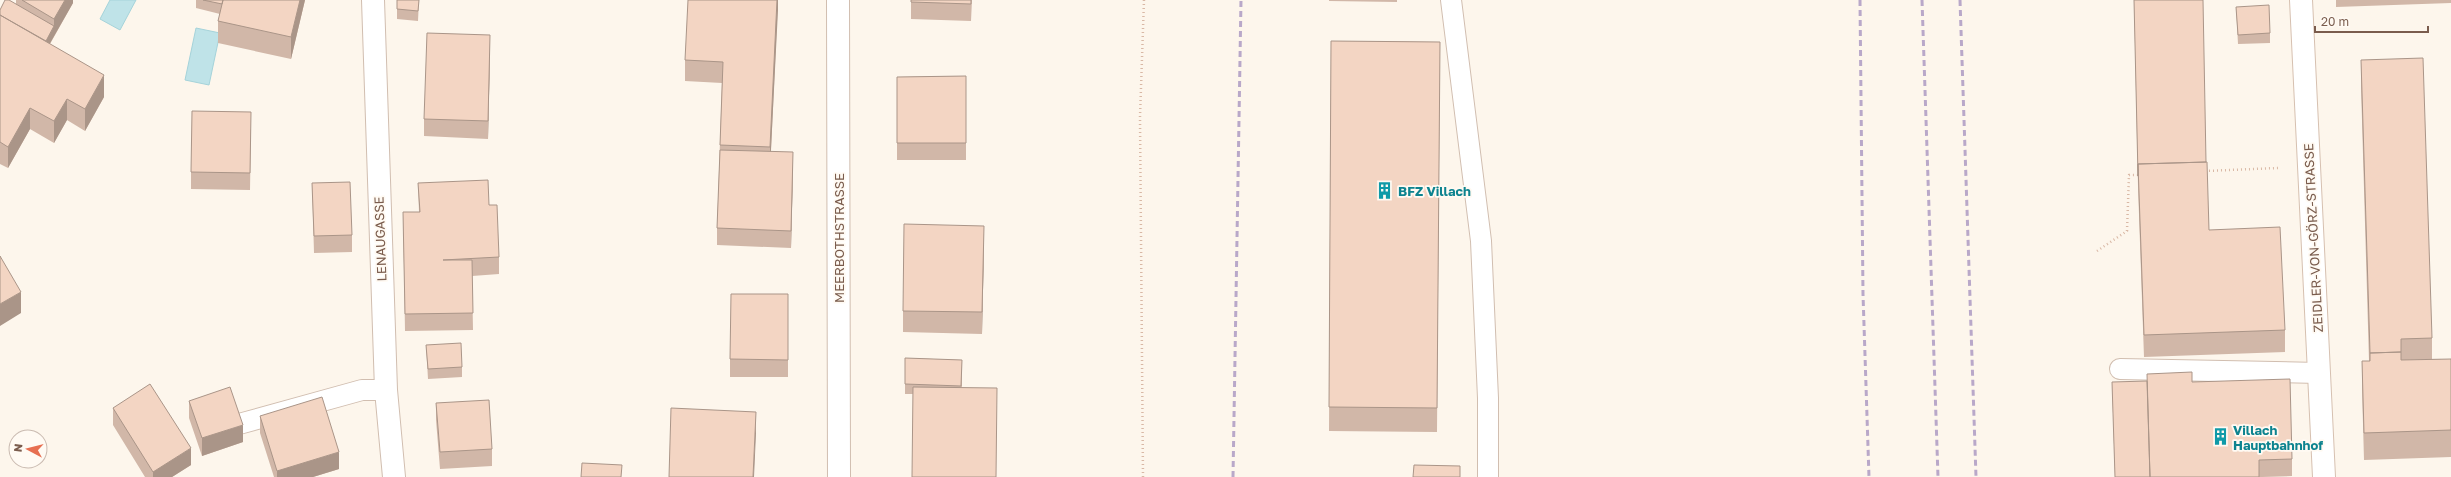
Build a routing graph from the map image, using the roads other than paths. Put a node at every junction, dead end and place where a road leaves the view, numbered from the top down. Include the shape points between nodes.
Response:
1 (373, 0) edge
2 (838, 0) edge
3 (1451, 0) edge
4 (2301, 0) edge
5 (2120, 370) dead end
6 (2319, 372) junction
7 (386, 390) junction
8 (239, 424) edge
9 (394, 477) edge
10 (839, 477) edge
11 (1488, 477) edge
12 (2324, 477) edge

1 - 7 street, LENAUGASSE
2 - 10 street, MEERBOTHSTRASSE
3 - 11 lane via 1481,241 1488,398
4 - 6 street, ZEIDLER-VON-GÖRZ-STRASSE
5 - 6 lane
6 - 12 street, ZEIDLER-VON-GÖRZ-STRASSE
7 - 8 lane via 362,390
7 - 9 street, LENAUGASSE

